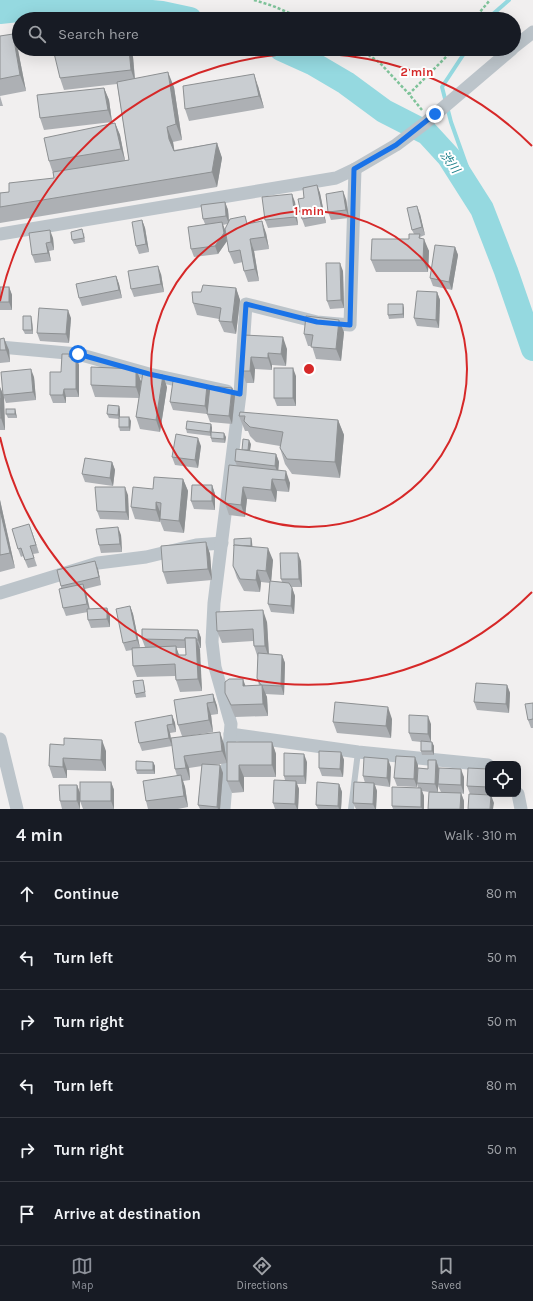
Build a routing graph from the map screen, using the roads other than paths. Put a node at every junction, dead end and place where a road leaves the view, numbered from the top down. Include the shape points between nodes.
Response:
1 (533, 32) edge
2 (521, 41) edge
3 (504, 56) edge
4 (354, 169) junction
5 (0, 234) edge
6 (0, 347) edge
7 (240, 394) junction
8 (222, 543) junction
9 (0, 593) edge
10 (230, 734) junction
11 (0, 739) edge
12 (358, 752) junction
13 (485, 765) edge
14 (519, 797) edge
15 (17, 809) edge
16 (224, 809) edge
17 (351, 809) edge
18 (521, 809) edge

1 - 2 street
3 - 4 street via 396,145
4 - 5 street via 336,178
4 - 7 street via 350,325 317,322 246,304
6 - 7 street via 78,354 149,374
7 - 8 street
8 - 9 street via 196,545 98,563
8 - 10 street via 212,642 215,667 231,724
10 - 12 street
10 - 16 street
11 - 15 street
12 - 13 street
12 - 17 lane
14 - 18 street

